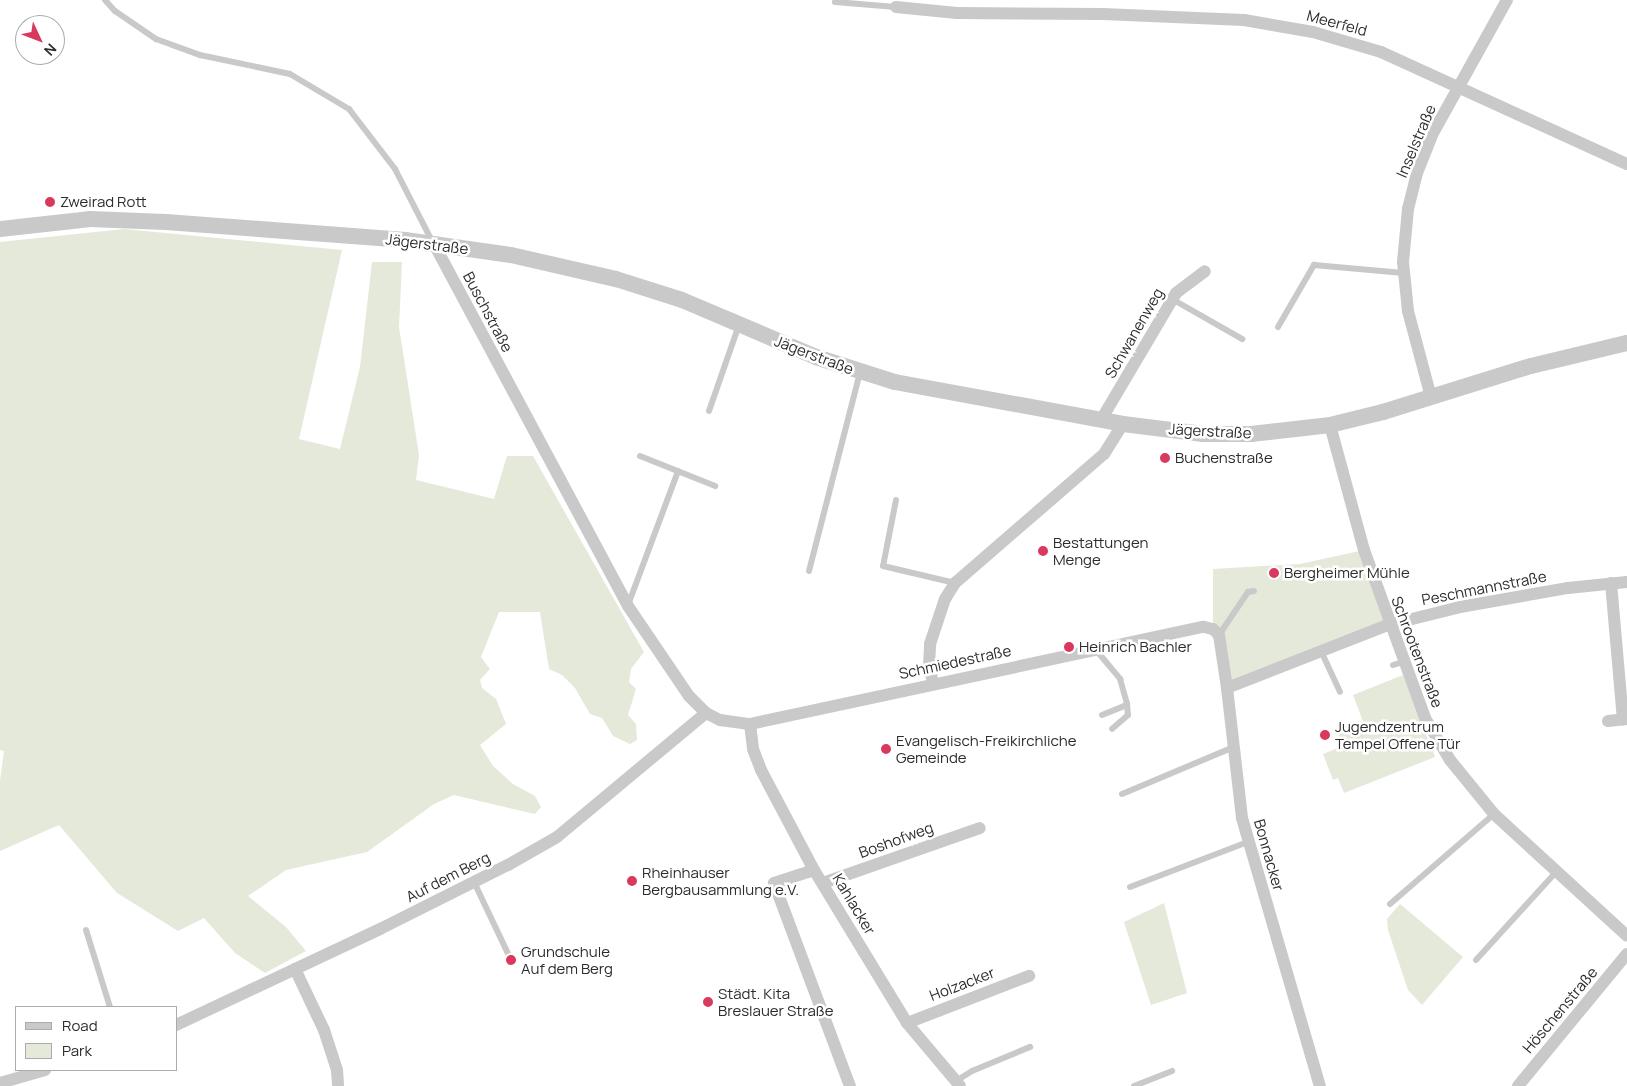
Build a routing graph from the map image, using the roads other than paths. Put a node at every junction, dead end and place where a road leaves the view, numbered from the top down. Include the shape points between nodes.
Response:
1 (105, 0) edge
2 (1507, 0) edge
3 (835, 2) dead end
4 (851, 2) edge
5 (896, 7) joint
6 (1458, 87) junction
7 (1627, 164) edge
8 (0, 229) edge
9 (434, 244) junction
10 (1205, 271) dead end
11 (1404, 273) junction
12 (1172, 299) junction
13 (739, 325) junction
14 (1278, 327) dead end
15 (1242, 339) dead end
16 (1627, 344) edge
17 (860, 372) junction
18 (1432, 397) junction
19 (709, 411) dead end
20 (1101, 420) junction
21 (1123, 424) junction
22 (1330, 425) junction
23 (640, 456) dead end
24 (678, 471) junction
25 (715, 486) dead end
26 (896, 500) dead end
27 (809, 571) dead end
28 (1627, 582) edge
29 (955, 583) junction
30 (1610, 583) junction
31 (1254, 591) dead end
32 (628, 606) junction
33 (1388, 625) junction
34 (1216, 632) junction
35 (1096, 649) junction
36 (1321, 651) junction
37 (933, 683) junction
38 (1227, 688) junction
39 (1340, 692) dead end
40 (1127, 705) junction
41 (706, 713) junction
42 (1102, 715) dead end
43 (1625, 719) edge
44 (1608, 721) dead end
45 (750, 724) junction
46 (1112, 729) dead end
47 (1234, 747) junction
48 (1122, 794) dead end
49 (1494, 814) junction
50 (980, 828) dead end
51 (1248, 842) junction
52 (814, 870) junction
53 (1557, 871) junction
54 (474, 882) junction
55 (823, 884) junction
56 (1130, 888) dead end
57 (1390, 904) dead end
58 (86, 930) dead end
59 (1627, 936) edge
60 (1627, 954) edge
61 (511, 960) dead end
62 (1476, 960) dead end
63 (295, 968) junction
64 (1029, 976) dead end
65 (110, 1006) edge
66 (907, 1023) junction
67 (178, 1024) edge
68 (1030, 1047) dead end
69 (42, 1071) edge
70 (1172, 1071) dead end
71 (0, 1083) edge
72 (958, 1083) edge
73 (338, 1086) edge
74 (850, 1086) edge
75 (1134, 1086) edge
76 (1320, 1086) edge
77 (1518, 1086) edge

1 - 9 lane, Buschstraße via 115,11 156,39 200,55 290,74 349,109 395,169
2 - 6 street, Inselstraße
3 - 4 lane, Meerfeld
4 - 5 lane, Meerfeld
5 - 6 street, Meerfeld via 957,13 1103,14 1244,20 1314,32 1373,50
6 - 7 street, Meerfeld
6 - 11 street, Inselstraße via 1417,172 1408,209
8 - 9 street, Jägerstraße via 90,219 166,222
9 - 13 street, Jägerstraße via 511,255 616,279 682,300
9 - 32 street, Buschstraße
10 - 12 street, Schwanenweg
11 - 14 lane via 1314,265
11 - 18 street, Inselstraße via 1408,311
12 - 15 lane
12 - 20 street, Schwanenweg
13 - 17 street, Jägerstraße
13 - 19 lane
16 - 18 street, Jägerstraße via 1531,366
17 - 20 street, Jägerstraße via 895,382
17 - 27 lane
18 - 22 street, Jägerstraße
20 - 21 street, Jägerstraße
21 - 22 street, Jägerstraße via 1203,434 1252,434
21 - 29 street via 1104,454
22 - 33 street, Schrootenstraße
23 - 24 lane
24 - 25 lane
24 - 32 lane
26 - 29 lane via 883,566
28 - 30 street, Peschmannstraße
29 - 37 street via 945,599 930,644 929,666
30 - 33 street, Peschmannstraße via 1460,607
30 - 43 street
31 - 34 lane via 1248,592
32 - 41 street, Buschstraße via 689,696
33 - 36 street, Peschmannstraße
33 - 49 street, Schrootenstraße via 1398,663 1430,727 1455,767
34 - 35 street, Schmiedestraße via 1204,626
34 - 38 street, Bonnacker
35 - 37 street, Schmiedestraße
35 - 40 lane via 1120,679
36 - 38 street, Peschmannstraße
36 - 39 lane
37 - 45 street, Schmiedestraße
38 - 47 street, Bonnacker
40 - 42 lane
40 - 46 lane via 1128,714
41 - 45 street, Schmiedestraße via 720,720
41 - 54 street, Auf dem Berg via 557,837
43 - 44 street
45 - 52 street, Kahlacker via 760,770
47 - 48 lane
47 - 51 street, Bonnacker
49 - 53 street, Schrootenstraße
49 - 57 lane
50 - 55 street, Boshofweg
51 - 56 lane
51 - 76 street, Bonnacker
52 - 55 street, Kahlacker
52 - 74 street via 774,883
53 - 59 street, Schrootenstraße
53 - 62 lane
54 - 61 lane
54 - 63 street, Auf dem Berg
55 - 66 street, Kahlacker
58 - 65 lane
60 - 77 street, Höschenstraße
63 - 67 street, Auf dem Berg via 197,1018
63 - 73 street via 324,1030 337,1070
64 - 66 street, Holzacker
66 - 72 street, Kahlacker
68 - 72 lane via 972,1070
69 - 71 street
70 - 75 lane

